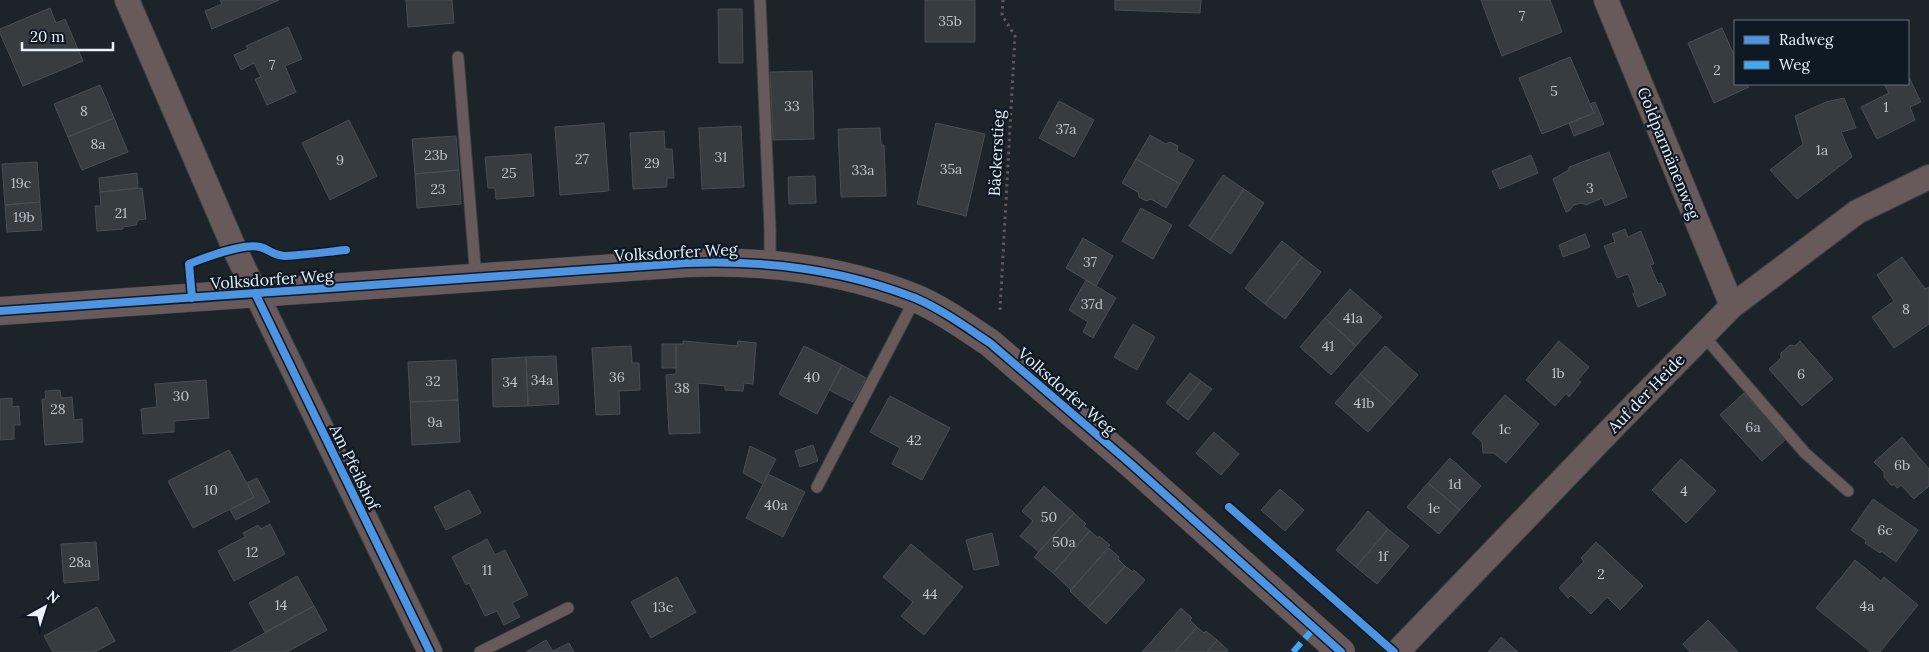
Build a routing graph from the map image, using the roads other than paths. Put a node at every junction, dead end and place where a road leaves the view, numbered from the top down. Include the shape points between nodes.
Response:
1 (127, 0) edge
2 (760, 0) edge
3 (1606, 0) edge
4 (458, 57) dead end
5 (1929, 177) edge
6 (770, 264) junction
7 (476, 279) junction
8 (255, 293) junction
9 (915, 299) junction
10 (1732, 306) junction
11 (0, 311) edge
12 (1703, 335) junction
13 (817, 487) dead end
14 (1848, 491) dead end
15 (568, 608) dead end
16 (430, 652) edge
17 (480, 652) edge
18 (1341, 652) edge
19 (1398, 652) edge

1 - 8 street, Am Pfeilshof
2 - 6 lane
3 - 10 street, Goldparmänenweg
4 - 7 lane
5 - 10 street, Auf der Heide via 1857,212
6 - 7 street, Volksdorfer Weg via 687,263
6 - 9 street, Volksdorfer Weg via 857,279
7 - 8 street, Volksdorfer Weg
8 - 11 street, Volksdorfer Weg
8 - 16 street, Am Pfeilshof
9 - 13 lane
9 - 18 street, Volksdorfer Weg via 967,327 1009,358
10 - 12 street, Auf der Heide
12 - 14 lane via 1805,453
12 - 19 street, Auf der Heide
15 - 17 lane

